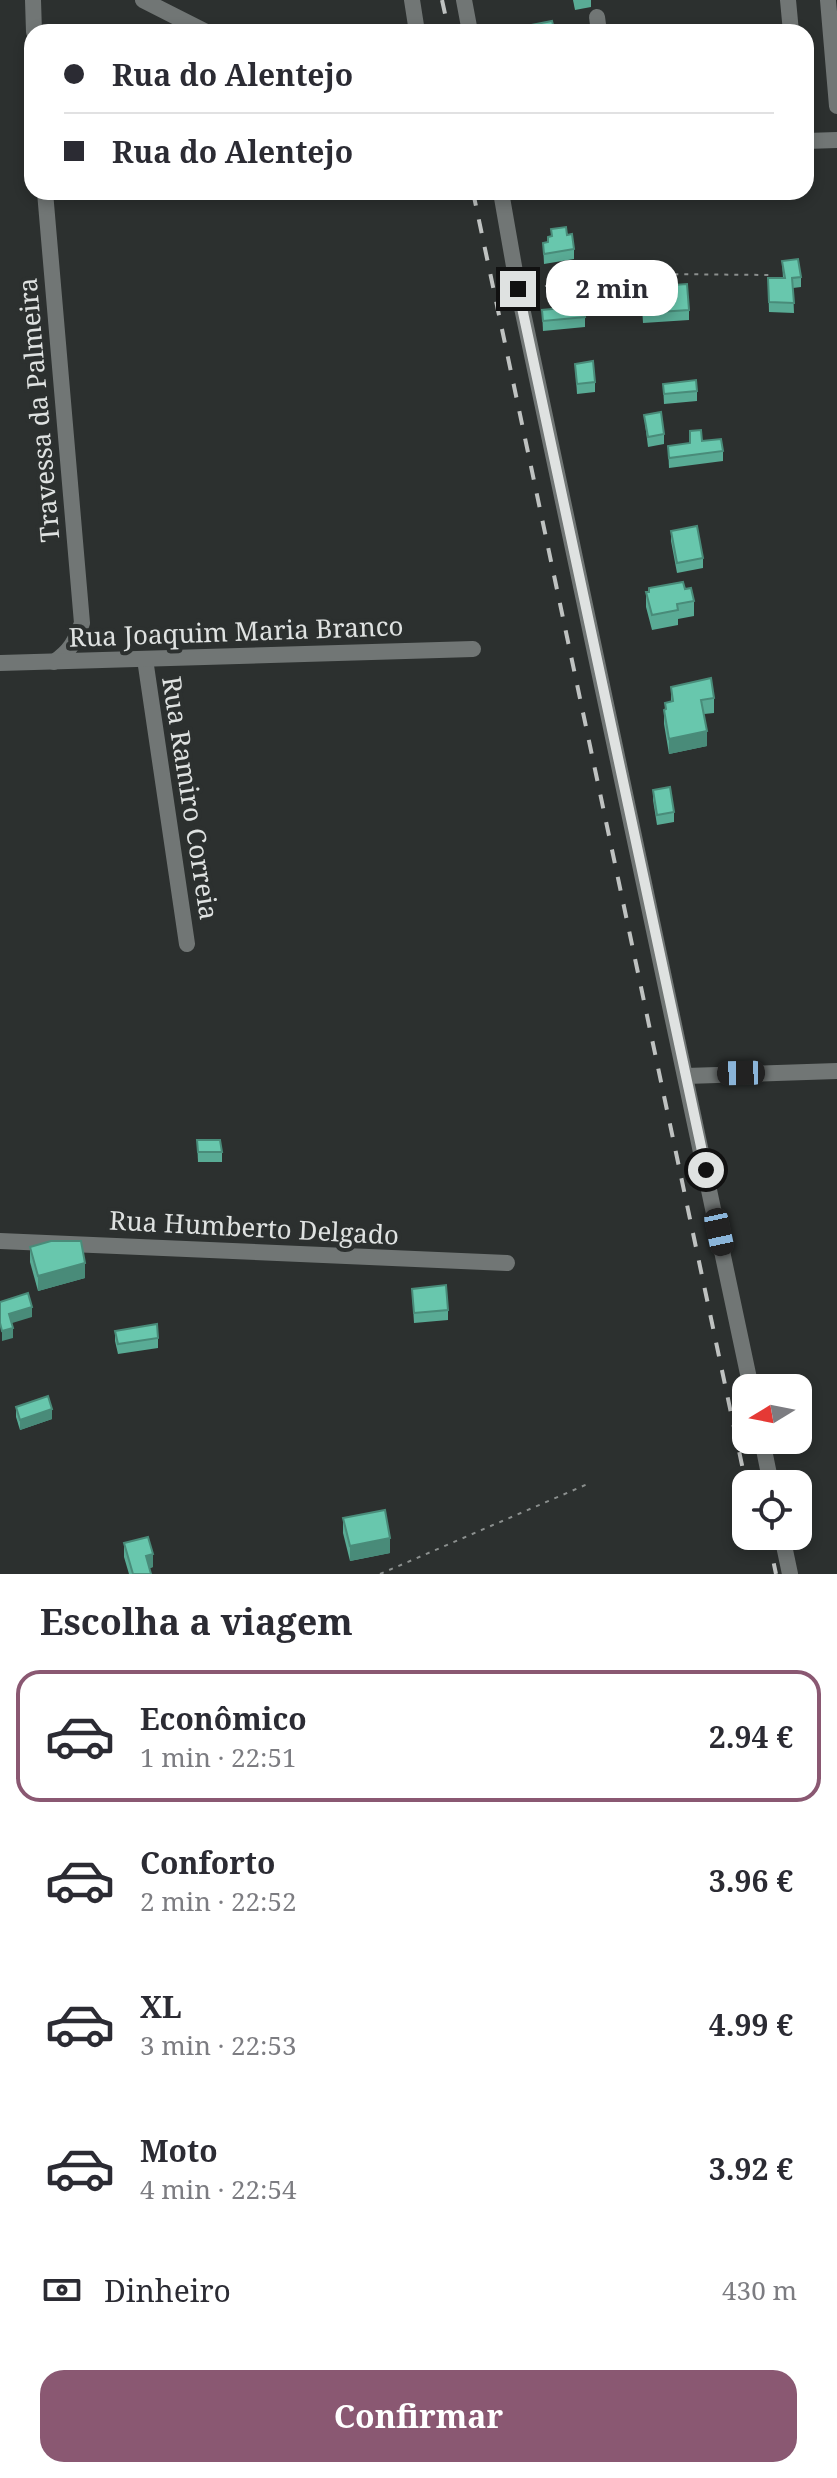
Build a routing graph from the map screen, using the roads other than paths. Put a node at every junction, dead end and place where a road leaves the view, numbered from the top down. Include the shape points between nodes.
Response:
1 (33, 0) edge
2 (143, 0) edge
3 (412, 0) edge
4 (464, 0) edge
5 (788, 0) edge
6 (828, 0) edge
7 (34, 24) edge
8 (190, 24) edge
9 (416, 24) edge
10 (468, 24) edge
11 (790, 24) edge
12 (837, 106) edge
13 (837, 140) edge
14 (814, 141) edge
15 (46, 200) edge
16 (502, 200) edge
17 (82, 623) junction
18 (473, 649) dead end
19 (145, 659) junction
20 (104, 660) junction
21 (54, 662) junction
22 (0, 663) edge
23 (187, 944) dead end
24 (837, 1071) edge
25 (686, 1076) junction
26 (0, 1241) edge
27 (507, 1263) dead end
28 (748, 1374) edge
29 (785, 1550) edge
30 (790, 1574) edge

1 - 7 street
2 - 8 street
3 - 9 street
4 - 10 street
5 - 11 street
6 - 12 street
13 - 14 street
15 - 17 street, Travessa da Palmeira
16 - 25 street
17 - 20 street, Travessa da Palmeira via 82,642
17 - 21 street via 69,651
18 - 19 street, Rua Joaquim Maria Branco
19 - 20 street, Rua Joaquim Maria Branco
19 - 23 street, Rua Ramiro Correia
20 - 21 street, Rua Joaquim Maria Branco
21 - 22 street, Rua Joaquim Maria Branco
24 - 25 street
25 - 28 street
26 - 27 street, Rua Humberto Delgado
29 - 30 street

